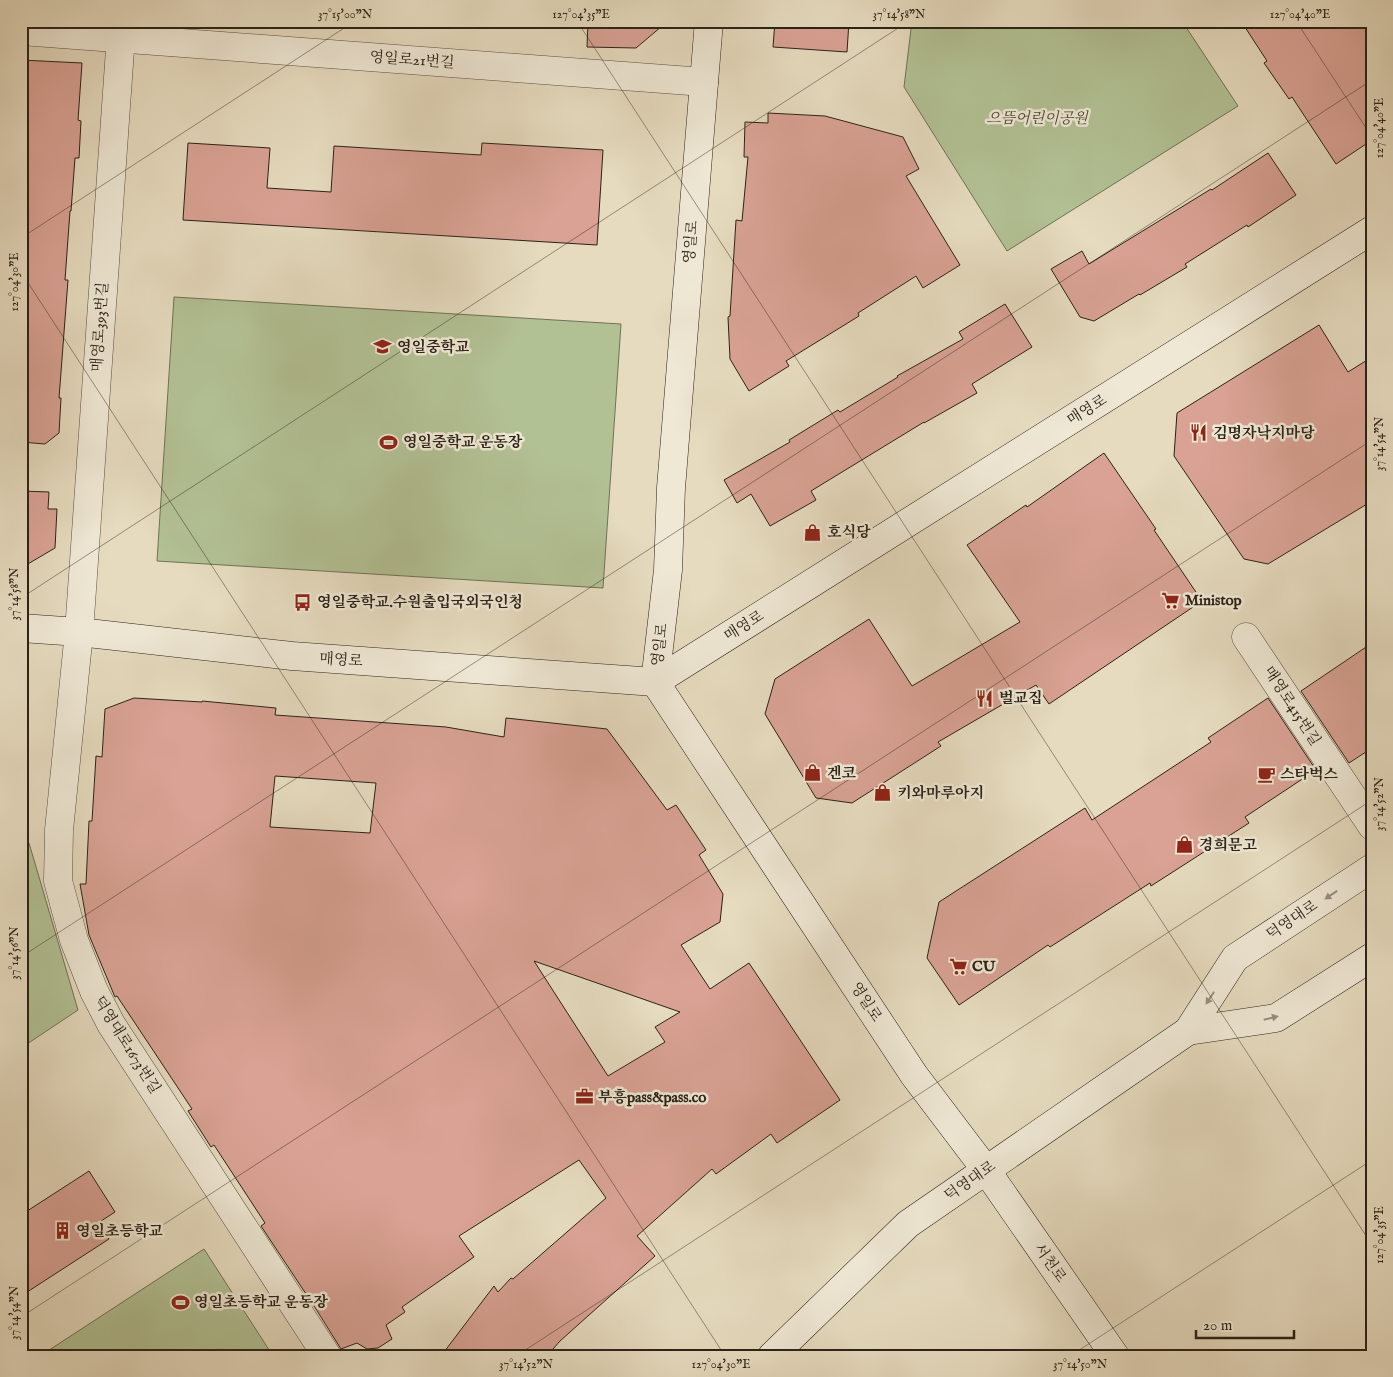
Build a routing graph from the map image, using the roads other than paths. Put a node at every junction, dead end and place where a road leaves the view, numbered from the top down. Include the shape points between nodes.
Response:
1 (709, 21) edge
2 (121, 30) edge
3 (21, 31) edge
4 (704, 82) junction
5 (1372, 230) edge
6 (21, 628) edge
7 (79, 632) junction
8 (1246, 637) dead end
9 (656, 682) junction
10 (1372, 826) edge
11 (1372, 868) edge
12 (1372, 957) edge
13 (1188, 1031) junction
14 (986, 1170) junction
15 (327, 1356) edge
16 (772, 1356) edge
17 (1115, 1356) edge

1 - 4 street, 영일로
2 - 3 street, 영일로21번길
2 - 4 street, 영일로21번길
2 - 7 street, 매영로393번길
4 - 9 street, 영일로 via 671,488 668,570
5 - 9 street, 매영로
6 - 7 street, 매영로
7 - 9 street, 매영로 via 292,656
7 - 15 street, 덕영대로1673번길 via 59,830 58,881 74,940 111,1024
8 - 10 street, 매영로415번길
9 - 14 street, 영일로 via 914,1074
11 -> 13 street, 덕영대로 via 1236,958
13 -> 12 street, 덕영대로 via 1276,1018
13 - 14 street, 덕영대로
14 - 16 street, 덕영대로 via 908,1224
14 - 17 street, 서천로

